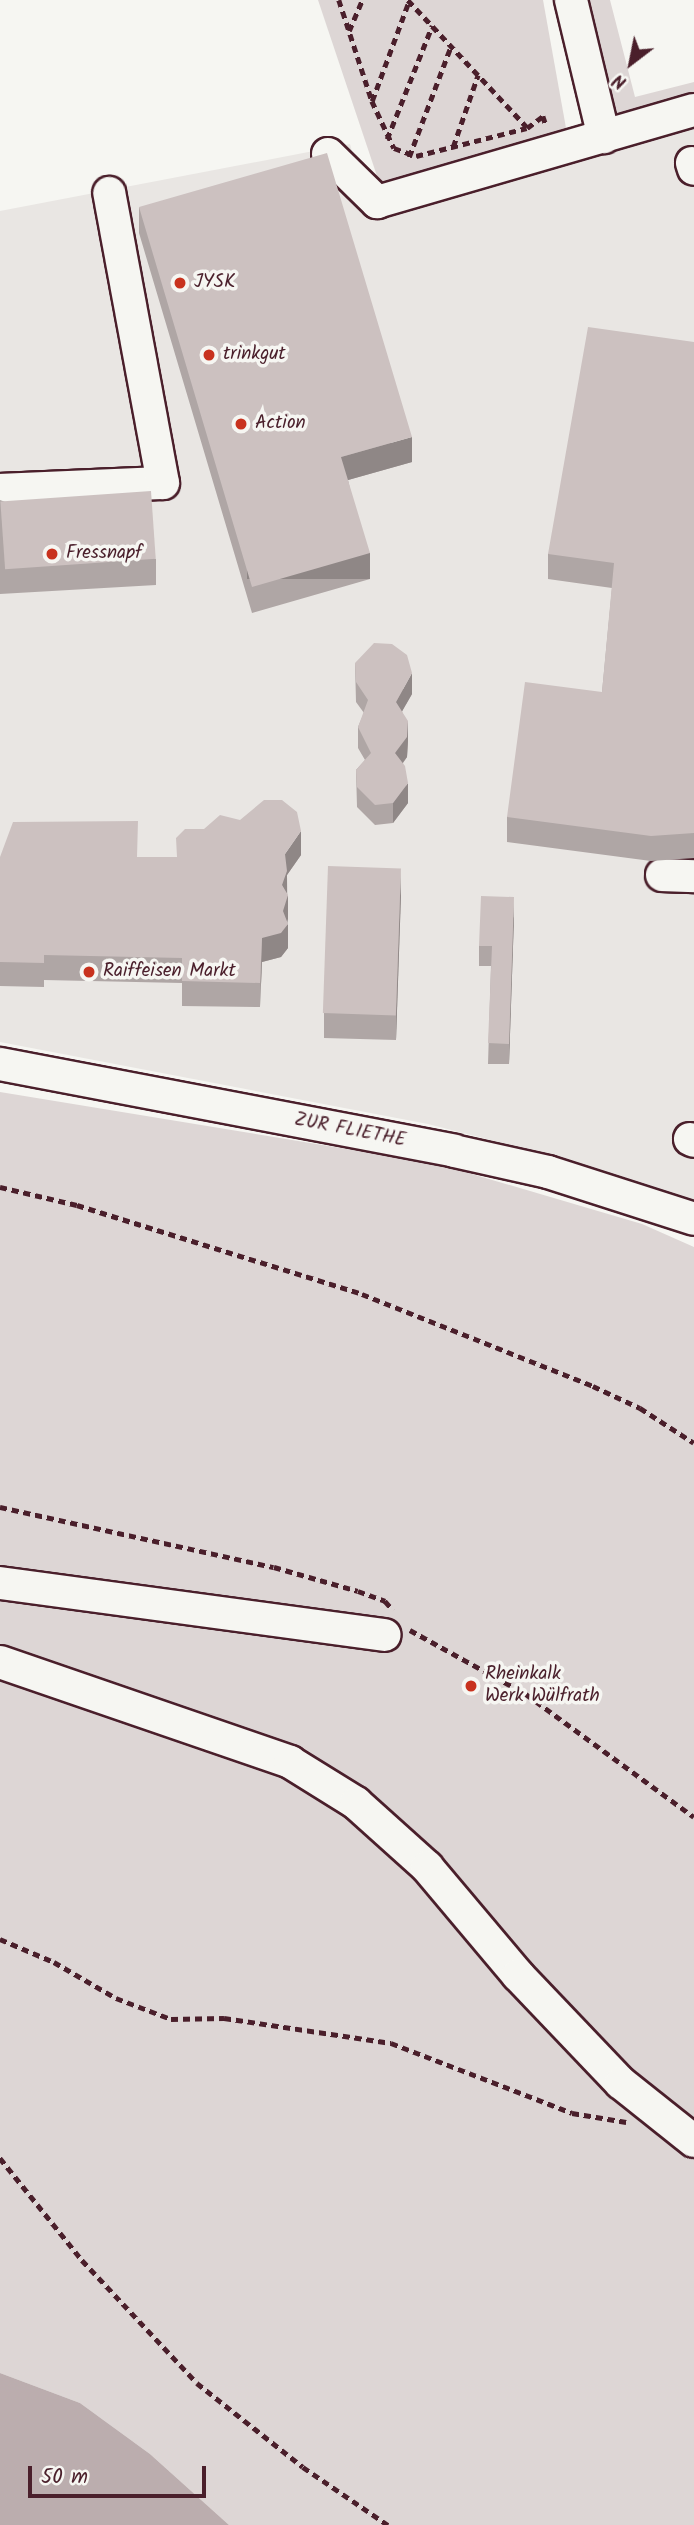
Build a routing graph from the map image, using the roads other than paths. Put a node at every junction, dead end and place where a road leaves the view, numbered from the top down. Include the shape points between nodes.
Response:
1 (571, 0) edge
2 (694, 110) edge
3 (604, 137) junction
4 (328, 154) edge
5 (109, 193) dead end
6 (0, 490) edge
7 (662, 875) dead end
8 (694, 876) edge
9 (0, 1064) edge
10 (694, 1219) edge
11 (0, 1583) edge
12 (384, 1635) dead end
13 (0, 1662) edge
14 (694, 2141) edge

1 - 3 street
2 - 3 street
3 - 4 street via 377,202
5 - 6 street via 163,483
7 - 8 street
9 - 10 street, ZUR FLIETHE via 454,1151 548,1172
11 - 12 street
13 - 14 street via 290,1762 356,1803 427,1867 518,1975 621,2083

